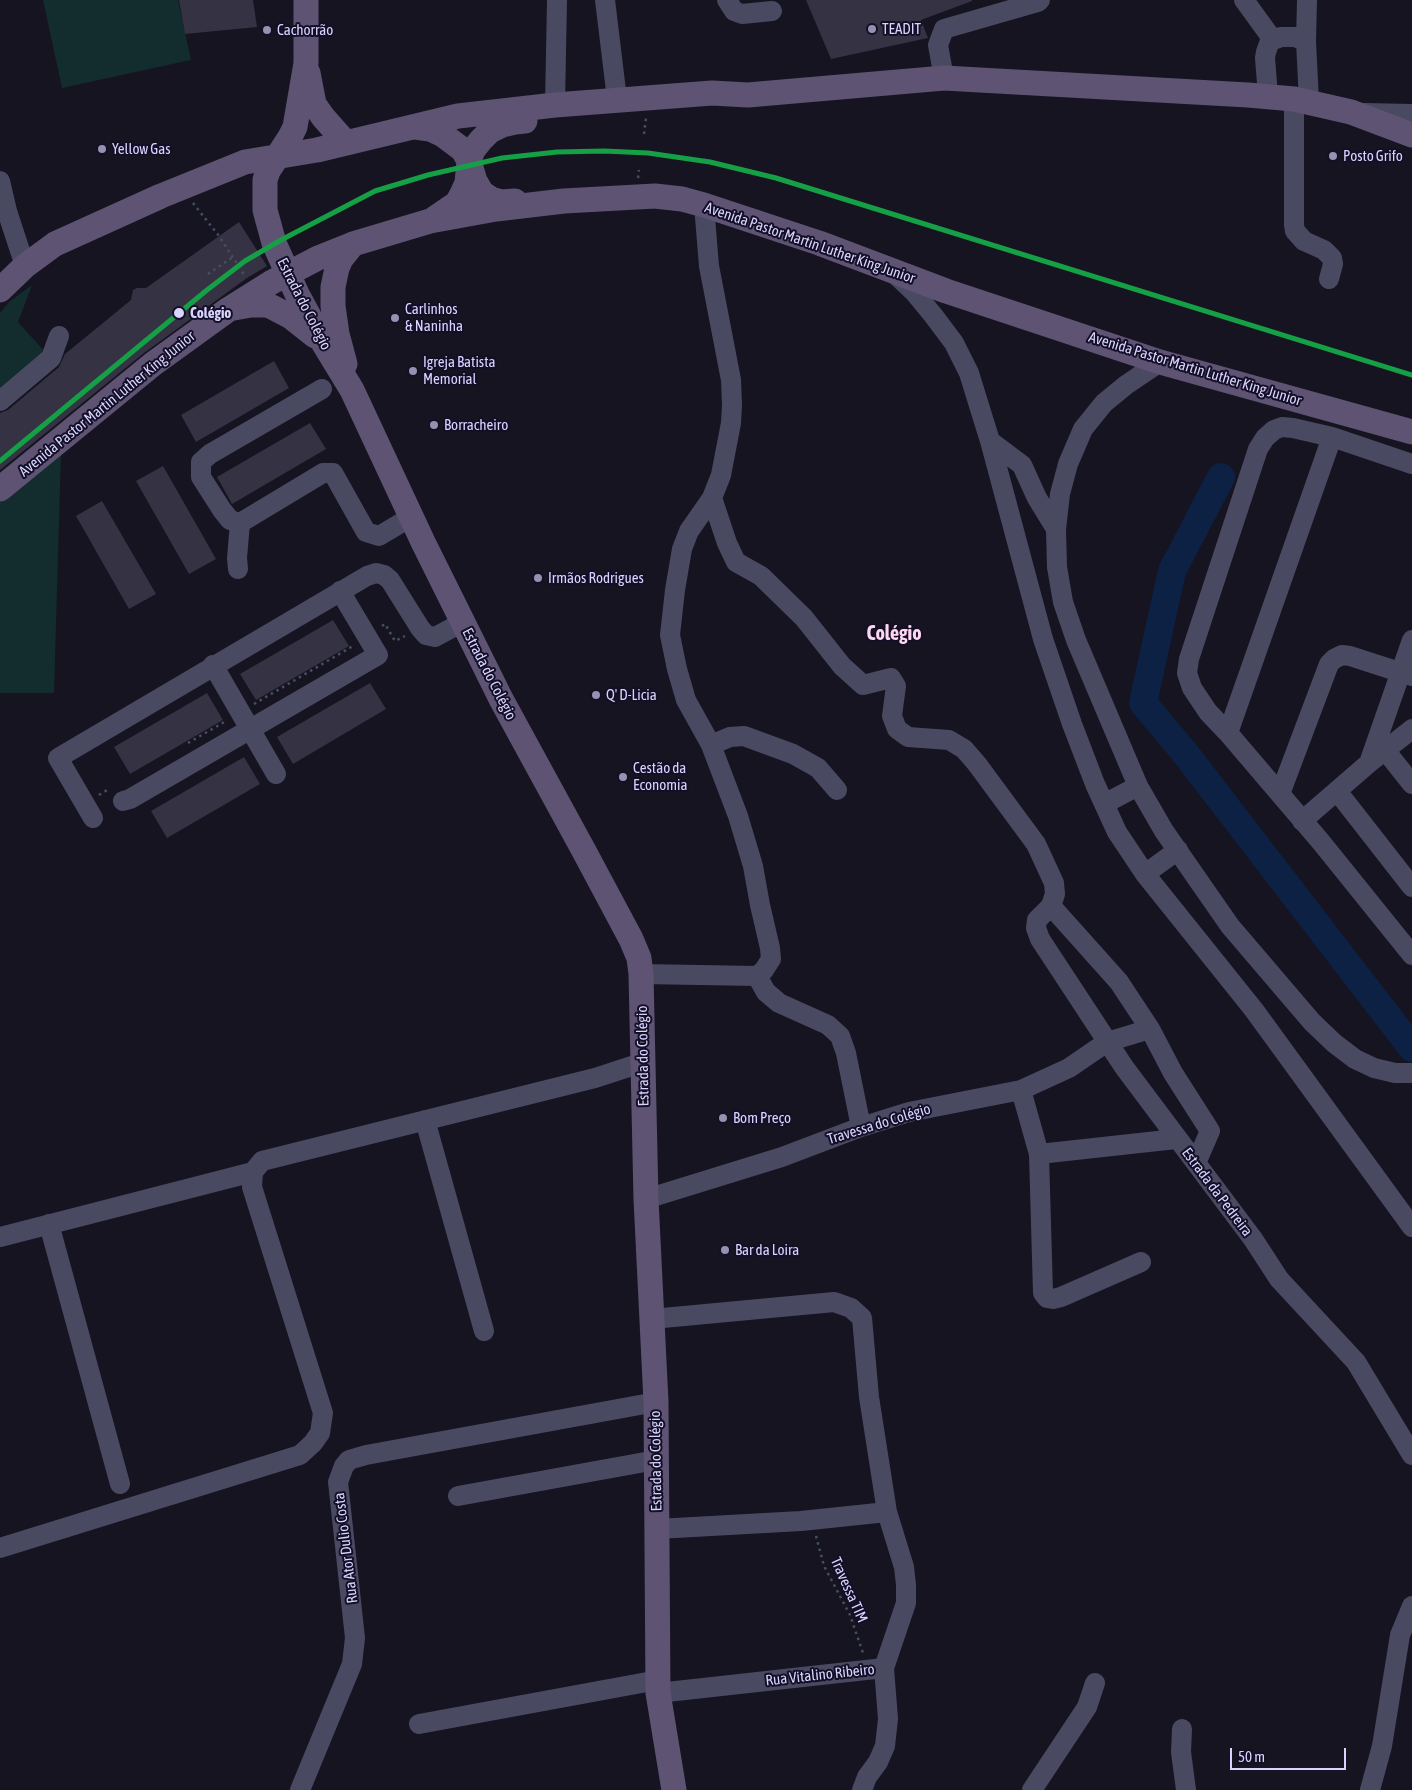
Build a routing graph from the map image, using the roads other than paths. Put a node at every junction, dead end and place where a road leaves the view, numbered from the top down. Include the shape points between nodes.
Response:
1 (306, 0) edge
2 (557, 0) edge
3 (605, 0) edge
4 (727, 0) edge
5 (1040, 0) edge
6 (1244, 0) edge
7 (1308, 0) edge
8 (772, 11) dead end
9 (1272, 41) junction
10 (1306, 41) junction
11 (306, 63) junction
12 (944, 78) junction
13 (748, 95) junction
14 (1268, 96) junction
15 (617, 99) junction
16 (1302, 100) junction
17 (555, 105) junction
18 (1351, 112) junction
19 (1412, 114) edge
20 (412, 127) junction
21 (1412, 134) edge
22 (346, 143) junction
23 (277, 156) junction
24 (469, 161) junction
25 (0, 181) edge
26 (564, 201) junction
27 (704, 205) junction
28 (430, 221) junction
29 (353, 244) junction
30 (25, 266) junction
31 (890, 270) junction
32 (287, 274) junction
33 (1329, 278) dead end
34 (0, 290) edge
35 (229, 309) junction
36 (59, 336) dead end
37 (324, 344) junction
38 (1160, 362) junction
39 (322, 389) dead end
40 (352, 390) junction
41 (0, 401) edge
42 (1412, 432) edge
43 (1332, 437) junction
44 (990, 441) junction
45 (1412, 464) edge
46 (0, 489) edge
47 (712, 498) junction
48 (411, 517) junction
49 (240, 523) junction
50 (1056, 529) junction
51 (238, 569) dead end
52 (340, 591) junction
53 (463, 622) junction
54 (1412, 640) edge
55 (213, 665) junction
56 (1406, 674) edge
57 (1412, 728) edge
58 (250, 729) junction
59 (1228, 733) junction
60 (711, 745) junction
61 (1385, 750) junction
62 (1369, 763) junction
63 (276, 774) dead end
64 (1412, 784) edge
65 (1138, 786) junction
66 (837, 790) dead end
67 (1337, 791) junction
68 (1280, 794) junction
69 (123, 801) dead end
70 (1104, 804) junction
71 (93, 818) dead end
72 (1302, 821) junction
73 (1178, 850) junction
74 (1145, 874) junction
75 (1412, 887) edge
76 (1051, 906) junction
77 (1412, 955) edge
78 (642, 974) junction
79 (757, 976) junction
80 (1150, 1029) junction
81 (1107, 1042) junction
82 (644, 1062) junction
83 (1412, 1073) edge
84 (1020, 1090) junction
85 (425, 1120) junction
86 (861, 1128) junction
87 (1176, 1139) junction
88 (1039, 1154) junction
89 (1196, 1163) junction
90 (252, 1172) junction
91 (646, 1199) junction
92 (49, 1224) junction
93 (1412, 1227) edge
94 (0, 1237) edge
95 (1141, 1262) dead end
96 (652, 1319) junction
97 (484, 1331) dead end
98 (656, 1402) junction
99 (1412, 1455) edge
100 (656, 1460) junction
101 (120, 1484) dead end
102 (458, 1496) dead end
103 (887, 1512) junction
104 (657, 1529) junction
105 (0, 1548) edge
106 (1412, 1606) edge
107 (876, 1669) junction
108 (1096, 1683) dead end
109 (658, 1686) junction
110 (419, 1724) dead end
111 (1182, 1730) dead end
112 (300, 1790) edge
113 (674, 1790) edge
114 (862, 1790) edge
115 (1032, 1790) edge
116 (1186, 1790) edge
117 (1370, 1790) edge

1 - 11 main road
2 - 17 street
3 - 15 street
4 - 8 street via 734,11 742,14
5 - 12 street via 944,30 938,45
6 - 9 street
7 - 10 street
9 - 10 street via 1295,37
9 - 14 street via 1265,58
10 - 16 street
11 - 22 main road via 314,104
11 - 23 main road, Estrada do Colégio via 295,127
12 - 13 main road
12 - 14 main road
13 - 15 main road via 712,93
13 - 24 main road via 666,114 645,124 515,122 490,131 473,150
14 - 16 main road
15 - 17 main road
16 - 18 main road
16 - 33 street via 1294,225 1304,242 1324,250 1332,258
17 - 20 main road via 458,116
18 - 19 street
18 - 21 main road
20 - 22 main road
20 - 24 main road via 430,129 443,135 463,150
22 - 23 main road
23 - 30 main road via 245,162 182,187 70,236
23 - 32 main road, Estrada do Colégio via 265,180 265,210
24 - 26 main road via 474,181 491,199 500,202
24 - 28 main road via 467,183 456,203
25 - 30 street
26 - 27 main road, Avenida Pastor Martin Luther King Junior via 655,196
26 - 28 main road, Avenida Pastor Martin Luther King Junior
27 - 31 main road, Avenida Pastor Martin Luther King Junior via 820,242
27 - 47 street via 709,266 731,380 732,405 721,475
28 - 29 main road, Avenida Pastor Martin Luther King Junior
29 - 32 main road, Avenida Pastor Martin Luther King Junior
29 - 40 main road, Estrada do Colégio via 341,258 333,287 337,334
30 - 34 main road
31 - 38 main road, Avenida Pastor Martin Luther King Junior
31 - 44 street via 914,292 954,343 969,374
32 - 35 main road, Avenida Pastor Martin Luther King Junior
32 - 37 main road, Estrada do Colégio
35 - 37 main road via 251,305 281,310
35 - 46 main road, Avenida Pastor Martin Luther King Junior via 153,364
36 - 41 street via 51,358
37 - 40 main road, Estrada do Colégio
38 - 42 main road, Avenida Pastor Martin Luther King Junior
38 - 50 street via 1104,403 1084,429 1066,471
39 - 49 street via 201,462 200,477 230,520
40 - 48 main road, Estrada do Colégio
43 - 45 street
43 - 59 street
43 - 59 street via 1282,427 1265,438 1258,449 1187,673 1192,688 1208,712
44 - 50 street via 1022,465
44 - 70 street via 1043,639
47 - 60 street via 689,531 682,549 670,635 686,700
47 - 76 street via 736,562 761,576 804,618 842,666 863,684 891,678 896,686 892,716 897,729 908,737 949,740 964,749 977,764 1036,844 1054,883
48 - 49 street via 379,536 366,532 334,473 323,473
48 - 53 main road, Estrada do Colégio
49 - 51 street
50 - 65 street via 1057,567 1063,602
52 - 53 street via 367,576 384,575 426,635 435,636
52 - 55 street
52 - 58 street via 378,655
53 - 78 main road, Estrada do Colégio via 631,939
54 - 56 street
55 - 58 street
55 - 71 street via 58,758
56 - 62 street
56 - 68 street via 1350,656 1334,659 1329,664
57 - 61 street
58 - 63 street
58 - 69 street
59 - 68 street
60 - 66 street via 730,737 744,736 793,754 818,768
60 - 79 street via 754,866 771,960
61 - 62 street
61 - 64 street
62 - 67 street
65 - 70 street
65 - 73 street
67 - 72 street
67 - 75 street
68 - 72 street
70 - 74 street via 1117,832
72 - 77 street
73 - 74 street
73 - 83 street via 1230,926 1312,1022 1355,1059 1374,1068
74 - 93 street via 1254,1010
76 - 80 street via 1119,982
76 - 81 street, Estrada da Pedreira via 1037,920 1040,938
78 - 79 street
78 - 82 main road, Estrada do Colégio
79 - 86 street via 766,992 778,1003 828,1025 840,1036
80 - 81 street, Travessa do Colégio
80 - 89 street via 1210,1131
81 - 84 street, Travessa do Colégio via 1069,1068
81 - 87 street, Estrada da Pedreira
82 - 85 street via 595,1078
82 - 91 main road, Estrada do Colégio
84 - 86 street, Travessa do Colégio via 909,1112
84 - 88 street
85 - 90 street via 262,1160
85 - 97 street
86 - 91 street, Travessa do Colégio via 782,1157
87 - 88 street
87 - 89 street, Estrada da Pedreira
88 - 95 street via 1042,1286 1047,1298 1061,1297
89 - 99 street, Estrada da Pedreira via 1279,1278 1356,1362
90 - 92 street
90 - 105 street via 252,1187 322,1413 320,1433 300,1455
91 - 96 main road, Estrada do Colégio
92 - 94 street
92 - 101 street
96 - 98 main road, Estrada do Colégio
96 - 103 street, Rua Vitalino Ribeiro via 834,1302 852,1308 862,1318 869,1397
98 - 100 main road, Estrada do Colégio
98 - 112 street, Rua Ator Dulio Costa via 349,1460 338,1482 355,1638 352,1664
100 - 102 street
100 - 104 main road, Estrada do Colégio
103 - 104 street
103 - 107 street, Rua Vitalino Ribeiro via 904,1567 906,1603
104 - 109 main road, Estrada do Colégio
106 - 117 street via 1400,1635 1382,1746
107 - 109 street, Rua Vitalino Ribeiro
107 - 114 street via 888,1719 885,1746
108 - 115 street via 1087,1707
109 - 110 street, Rua Vitalino Ribeiro
109 - 113 main road, Estrada do Colégio
111 - 116 street

